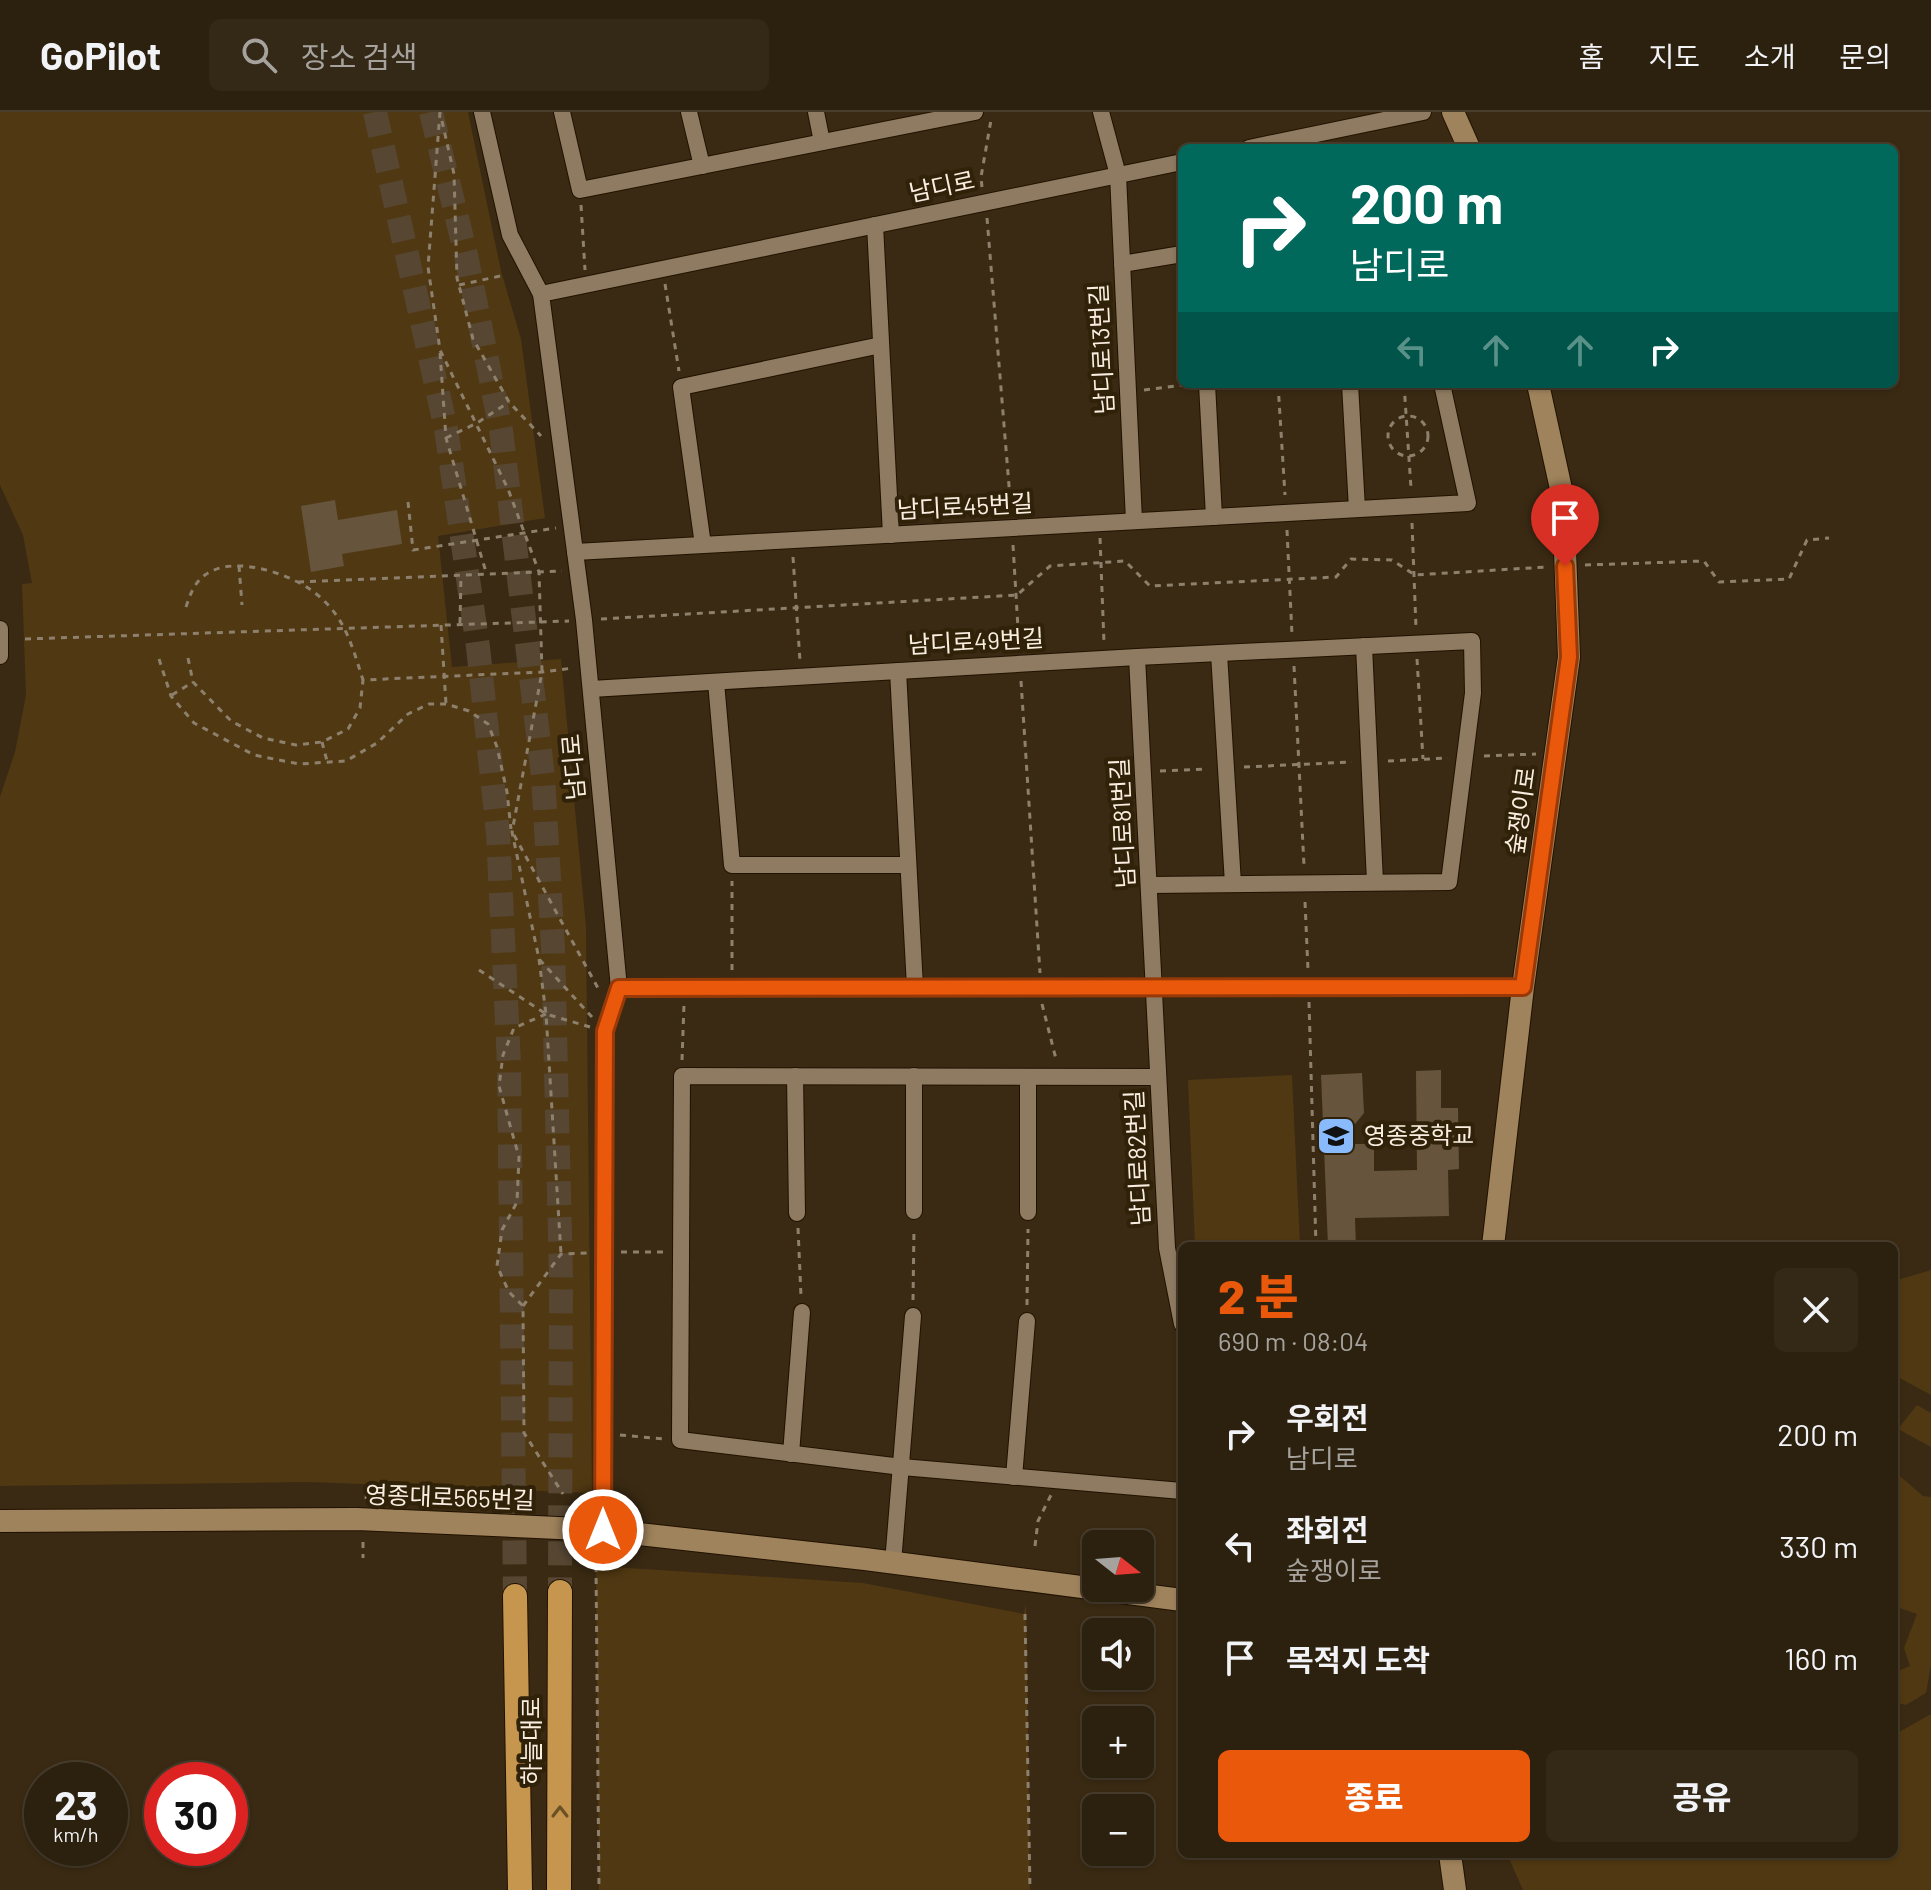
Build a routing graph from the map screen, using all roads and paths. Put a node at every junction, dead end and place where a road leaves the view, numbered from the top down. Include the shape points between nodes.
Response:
1 (482, 112) edge
2 (562, 112) edge
3 (689, 112) edge
4 (816, 112) edge
5 (975, 112) edge
6 (992, 112) edge
7 (1101, 112) edge
8 (1423, 112) edge
9 (1453, 112) edge
10 (440, 113) edge
11 (936, 116) edge
12 (822, 142) junction
13 (1268, 144) edge
14 (1467, 144) edge
15 (1178, 163) edge
16 (702, 166) junction
17 (1118, 175) junction
18 (580, 190) junction
19 (985, 203) junction
20 (875, 225) junction
21 (1178, 255) edge
22 (1122, 264) junction
23 (663, 269) junction
24 (505, 275) dead end
25 (459, 285) junction
26 (586, 285) junction
27 (541, 294) junction
28 (881, 345) junction
29 (440, 350) junction
30 (1178, 386) edge
31 (681, 387) junction
32 (1207, 388) edge
33 (1278, 388) edge
34 (1350, 388) edge
35 (1404, 388) edge
36 (1443, 388) edge
37 (1539, 388) edge
38 (1128, 392) junction
39 (509, 402) junction
40 (1406, 416) junction
41 (477, 423) junction
42 (446, 438) junction
43 (1409, 456) junction
44 (563, 458) junction
45 (408, 502) dead end
46 (1412, 506) junction
47 (1357, 509) junction
48 (1286, 513) junction
49 (1214, 517) junction
50 (1134, 521) junction
51 (1099, 523) junction
52 (572, 525) junction
53 (1012, 528) junction
54 (524, 533) junction
55 (891, 535) junction
56 (1829, 538) dead end
57 (477, 540) junction
58 (792, 540) junction
59 (703, 545) junction
60 (575, 552) junction
61 (1101, 563) junction
62 (239, 566) junction
63 (1565, 566) junction
64 (578, 570) junction
65 (539, 572) junction
66 (486, 573) junction
67 (461, 575) junction
68 (1415, 575) junction
69 (1289, 579) junction
70 (298, 582) junction
71 (1017, 595) junction
72 (242, 605) dead end
73 (186, 607) dead end
74 (797, 608) junction
75 (584, 620) junction
76 (460, 624) junction
77 (441, 625) junction
78 (346, 627) junction
79 (0, 629) edge
80 (25, 639) dead end
81 (1292, 641) dead end
82 (1416, 643) junction
83 (1364, 646) junction
84 (1219, 653) junction
85 (0, 656) edge
86 (1293, 656) dead end
87 (1137, 657) junction
88 (188, 658) dead end
89 (1105, 658) junction
90 (159, 659) dead end
91 (1020, 664) junction
92 (589, 666) junction
93 (898, 671) junction
94 (542, 672) junction
95 (445, 677) junction
96 (801, 677) junction
97 (363, 680) junction
98 (193, 682) junction
99 (716, 682) junction
100 (591, 689) junction
101 (171, 696) junction
102 (446, 704) junction
103 (322, 742) junction
104 (1556, 753) junction
105 (1482, 756) dead end
106 (1452, 758) dead end
107 (1423, 759) junction
108 (1376, 761) dead end
109 (327, 762) junction
110 (1361, 762) dead end
111 (1299, 765) junction
112 (1221, 768) dead end
113 (1237, 768) dead end
114 (1144, 772) junction
115 (512, 832) junction
116 (732, 865) junction
117 (908, 865) junction
118 (1304, 876) dead end
119 (1375, 882) junction
120 (1233, 884) junction
121 (1150, 885) junction
122 (1305, 892) dead end
123 (539, 959) junction
124 (479, 970) dead end
125 (915, 987) junction
126 (1041, 987) junction
127 (1156, 987) junction
128 (1309, 987) junction
129 (1523, 987) junction
130 (619, 988) junction
131 (684, 988) junction
132 (732, 988) junction
133 (611, 1012) junction
134 (546, 1014) junction
135 (605, 1031) junction
136 (682, 1076) junction
137 (795, 1076) junction
138 (914, 1076) junction
139 (1061, 1076) junction
140 (1028, 1077) junction
141 (1157, 1077) junction
142 (914, 1211) joint
143 (1028, 1212) joint
144 (797, 1213) joint
145 (1316, 1242) edge
146 (1493, 1242) edge
147 (561, 1254) dead end
148 (1178, 1304) edge
149 (802, 1312) joint
150 (913, 1316) joint
151 (1027, 1321) joint
152 (603, 1433) junction
153 (680, 1440) junction
154 (791, 1454) junction
155 (902, 1467) junction
156 (1014, 1477) junction
157 (1058, 1481) junction
158 (367, 1486) dead end
159 (1178, 1491) edge
160 (563, 1494) dead end
161 (366, 1499) dead end
162 (0, 1521) edge
163 (603, 1530) junction
164 (363, 1542) dead end
165 (1035, 1546) dead end
166 (363, 1558) dead end
167 (893, 1563) junction
168 (596, 1566) dead end
169 (560, 1592) tunnel mouth
170 (515, 1596) tunnel mouth
171 (1178, 1599) edge
172 (1025, 1614) dead end
173 (1451, 1858) edge
174 (520, 1890) edge
175 (559, 1890) edge
176 (599, 1890) edge
177 (1030, 1890) edge
178 (1455, 1890) edge

1 - 27 street via 510,235
2 - 18 street
3 - 16 street
4 - 12 street
5 - 11 street
6 - 19 path via 981,177
7 - 17 street, 남디로13번길
8 - 13 street
9 - 14 street
10 - 25 path via 454,174
10 - 29 path via 428,267
11 - 12 street
12 - 16 street
15 - 17 street, 남디로
16 - 18 street
17 - 19 street, 남디로
17 - 22 street, 남디로13번길
18 - 26 path
19 - 20 street, 남디로
19 - 53 path
20 - 23 street, 남디로
20 - 28 street
21 - 22 street
22 - 38 street, 남디로13번길
23 - 26 street, 남디로
23 - 31 path
24 - 25 path
25 - 39 path via 473,339
26 - 27 street, 남디로
27 - 44 street, 남디로
28 - 31 street
28 - 55 street
29 - 41 path
29 - 42 path
30 - 38 path
31 - 59 street
32 - 49 street
33 - 48 path
34 - 47 street
35 - 40 path
36 - 46 street, 남디로45번길 via 1468,503
37 - 63 street, 숲쟁이로 via 1563,498
38 - 50 street, 남디로13번길
39 - 41 path
39 - 44 path
40 - 43 path
40 - 43 path via 1394,422 1388,441 1396,452
40 - 43 path via 1423,423 1428,435 1420,451
41 - 42 path
41 - 54 path
42 - 57 path
43 - 46 path
44 - 52 street, 남디로
45 - 57 path via 413,550
46 - 47 street, 남디로45번길
46 - 68 path
47 - 48 street, 남디로45번길
48 - 49 street, 남디로45번길
48 - 69 path
49 - 50 street, 남디로45번길
50 - 51 street, 남디로45번길
51 - 53 street, 남디로45번길
51 - 61 path
52 - 54 path
52 - 60 street, 남디로
53 - 55 street, 남디로45번길
53 - 71 path
54 - 57 path
54 - 65 path
55 - 58 street, 남디로45번길
56 - 63 path via 1807,540 1789,579 1719,582 1704,561
57 - 66 path
58 - 59 street, 남디로45번길
58 - 74 path
59 - 60 street, 남디로45번길
60 - 64 street, 남디로
61 - 69 path via 1125,561 1150,586
61 - 71 path via 1050,566
61 - 89 path
62 - 70 path
62 - 72 path
62 - 73 path via 205,575
63 - 68 path
63 - 104 street, 숲쟁이로 via 1569,657
64 - 65 path
64 - 75 street, 남디로
65 - 66 path
65 - 94 path
66 - 67 path
67 - 70 path
67 - 76 path
68 - 69 path via 1392,560 1351,559 1336,577
68 - 82 path
69 - 81 path
70 - 78 path via 321,597
71 - 74 path
71 - 91 path
74 - 75 path
74 - 96 path
75 - 76 path
75 - 92 street, 남디로
76 - 77 path
77 - 78 path
77 - 95 path
78 - 80 path
78 - 97 path
79 - 85 street
82 - 83 street, 남디로49번길
82 - 107 path
82 - 119 street, 남디로49번길 via 1472,641 1473,693 1449,882
83 - 84 street, 남디로49번길
83 - 119 street
84 - 87 street, 남디로49번길
84 - 120 street
86 - 111 path
87 - 89 street, 남디로49번길
87 - 114 street, 남디로81번길
88 - 98 path
89 - 91 street, 남디로49번길
90 - 101 path
91 - 93 street, 남디로49번길
91 - 126 path
92 - 94 path
92 - 100 street, 남디로
93 - 96 street, 남디로49번길
93 - 117 street
94 - 95 path
94 - 115 path
95 - 97 path
95 - 102 path
96 - 99 street, 남디로49번길
97 - 103 path via 360,708 348,729
98 - 101 path
98 - 103 path via 231,721 263,738 296,745
99 - 100 street, 남디로49번길
99 - 116 street
100 - 130 street, 남디로
101 - 109 path via 194,723 254,755 299,764
102 - 109 path via 429,704 408,714 377,743 346,761
102 - 115 path via 488,724
103 - 109 path
104 - 105 path
104 - 129 street, 숲쟁이로
106 - 107 path
107 - 108 path
110 - 111 path
111 - 113 path
111 - 118 path
112 - 114 path
114 - 121 street, 남디로81번길
115 - 123 path
115 - 133 path
116 - 117 street
116 - 132 path
117 - 125 street
119 - 120 street
120 - 121 street
121 - 127 street, 남디로81번길
122 - 128 path
123 - 134 path
123 - 135 path
124 - 134 path
125 - 126 street
125 - 132 street
126 - 127 street
126 - 139 path
127 - 128 street
127 - 141 street, 남디로82번길
128 - 129 street
128 - 145 path
129 - 146 street, 숲쟁이로
130 - 131 street
130 - 133 street
131 - 132 street
131 - 136 path
133 - 135 street
134 - 135 path
134 - 147 path
134 - 160 path via 514,1028 503,1055 499,1086 519,1157 517,1202 502,1230 497,1266 509,1292 523,1306 524,1433
135 - 152 street
136 - 137 street
136 - 153 street
137 - 138 street
137 - 144 street
138 - 140 street
138 - 142 street
139 - 140 street
139 - 141 street
140 - 143 street
141 - 148 street, 남디로82번길 via 1167,1248
142 - 150 path
143 - 151 path
144 - 149 path
149 - 154 street
150 - 155 street
151 - 156 street
152 - 153 path
152 - 163 street
153 - 154 street
154 - 155 street
155 - 156 street
155 - 167 street
156 - 157 street
157 - 159 street
157 - 165 path via 1038,1521
158 - 161 path
162 - 163 street, 영종대로565번길 via 357,1519
163 - 167 street, 영종대로565번길
164 - 166 path
167 - 171 street, 영종대로565번길
168 - 176 path
175 -> 169 highway, 하늘대로
170 - 174 highway, 하늘대로
172 - 177 path
173 - 178 street

